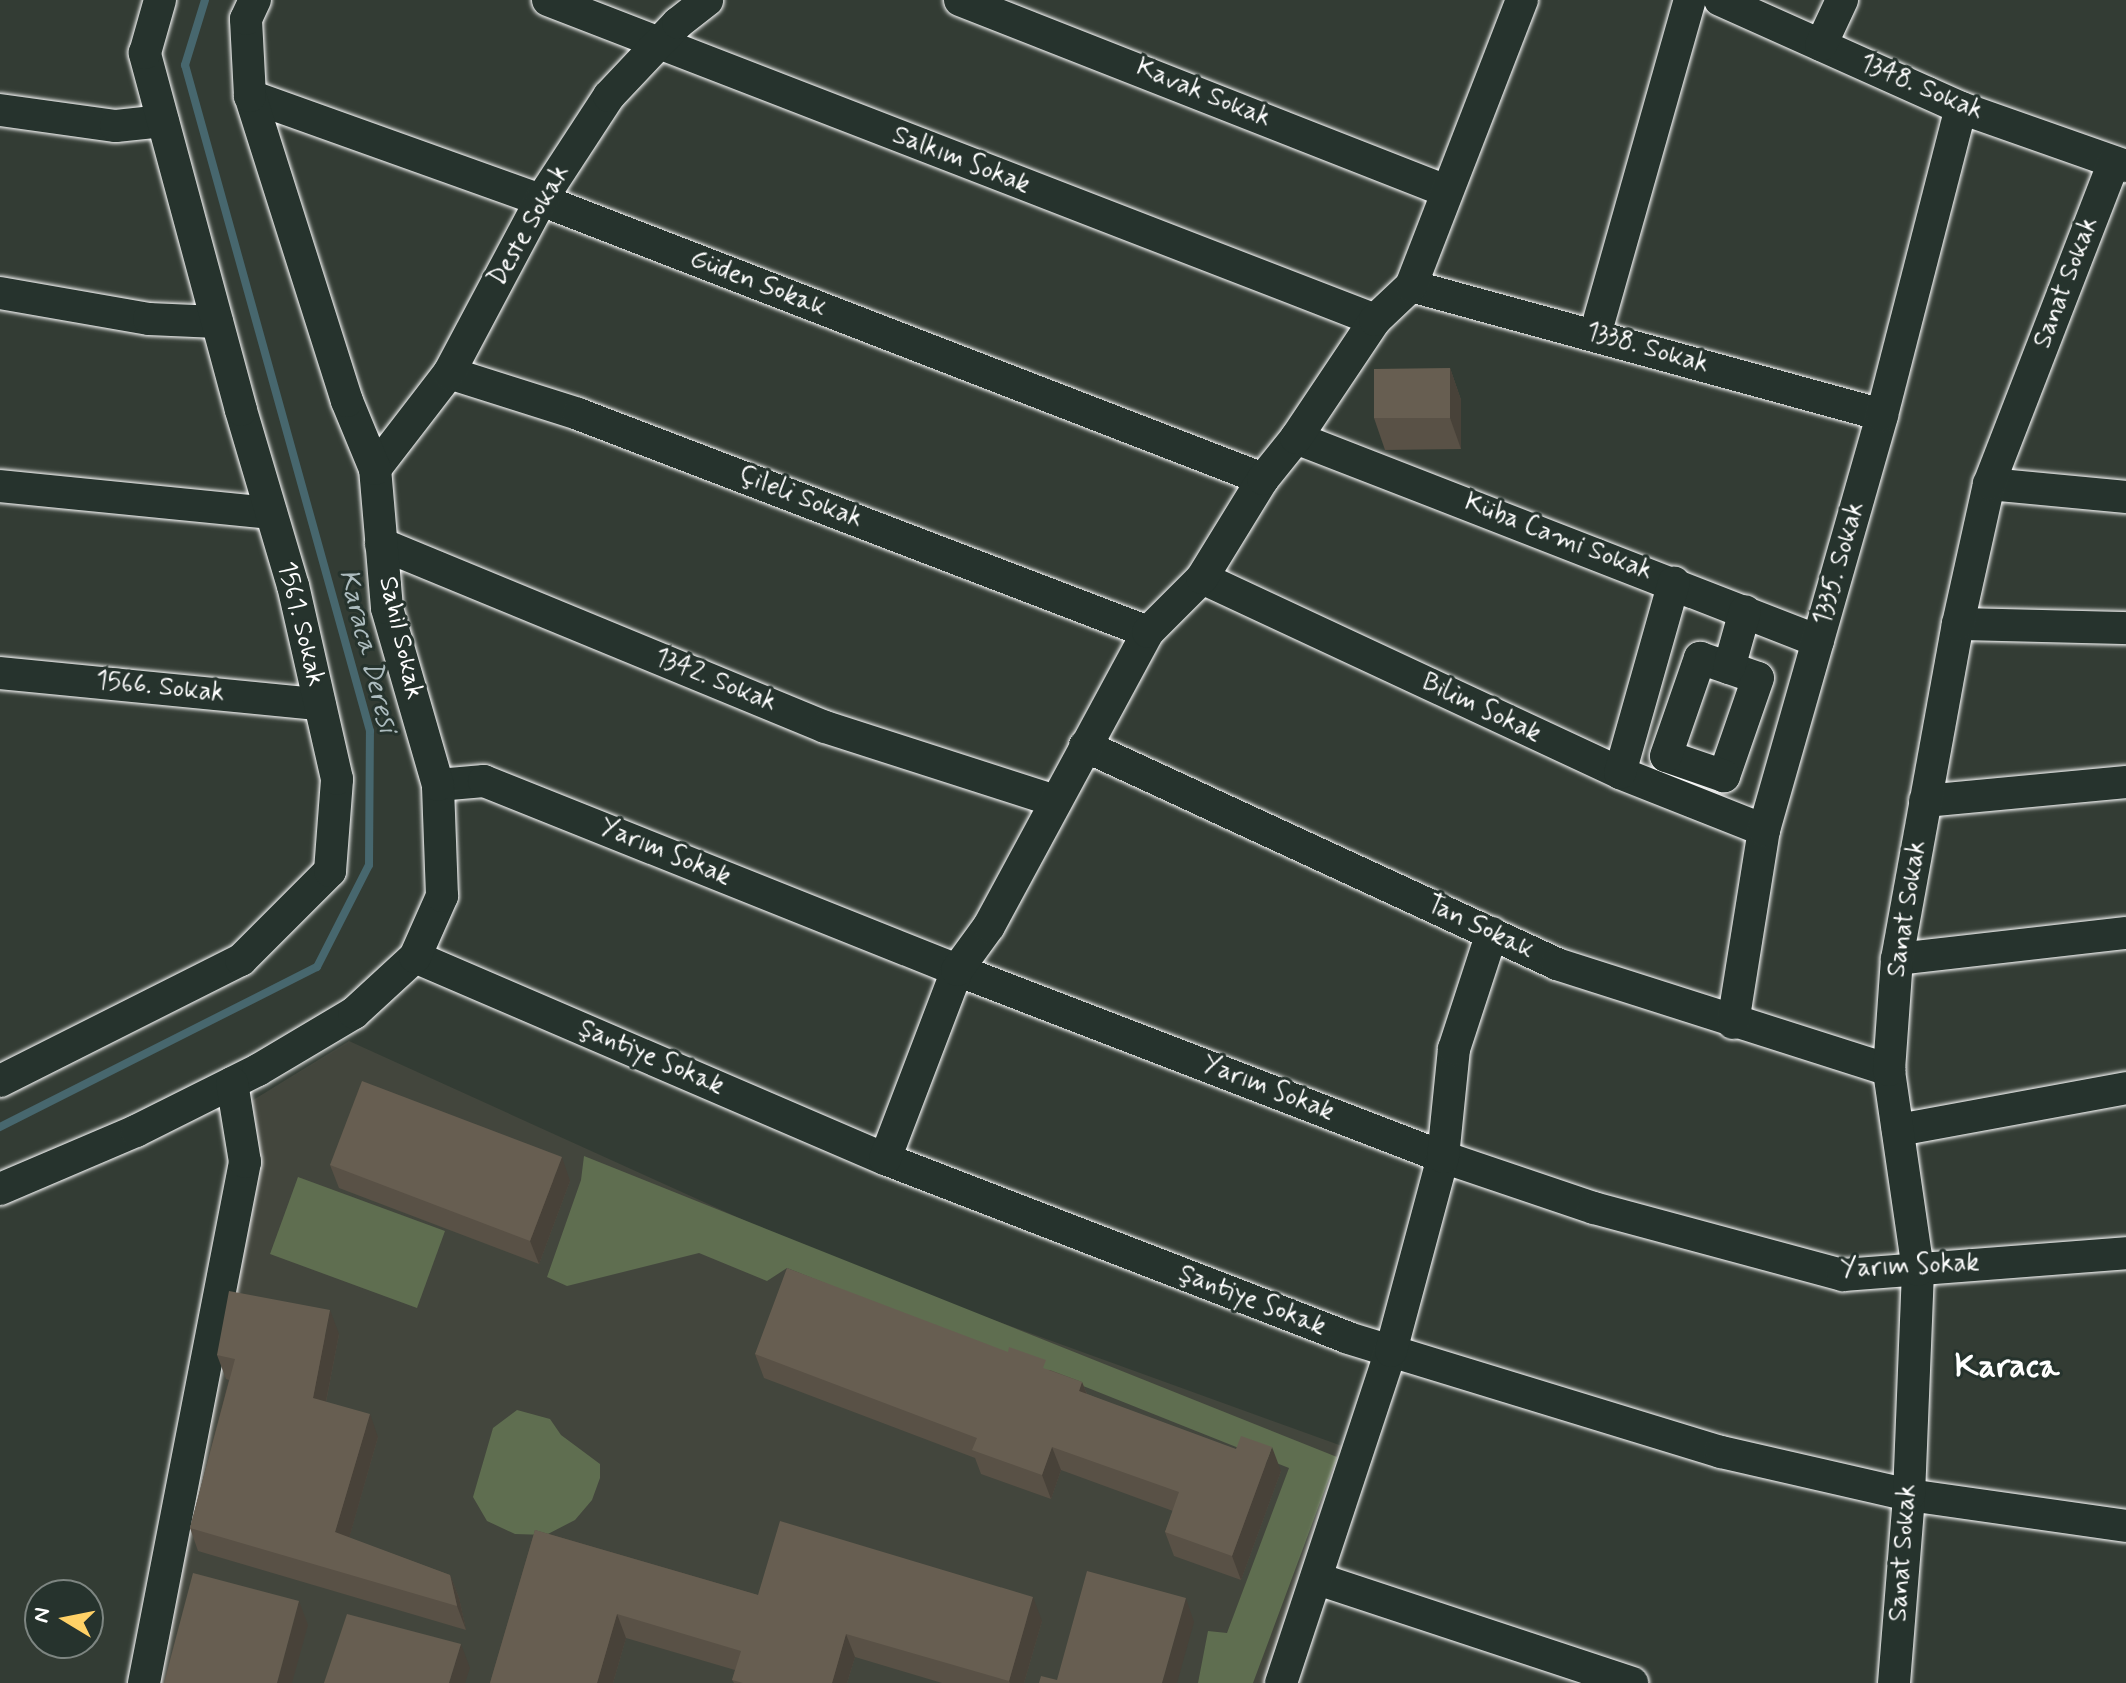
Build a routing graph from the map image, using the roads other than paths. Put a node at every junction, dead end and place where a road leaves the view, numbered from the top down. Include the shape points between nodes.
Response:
1 (160, 0) edge
2 (255, 0) edge
3 (548, 0) edge
4 (707, 0) edge
5 (960, 0) edge
6 (1522, 0) edge
7 (1690, 0) edge
8 (1720, 0) edge
9 (1842, 0) edge
10 (657, 45) junction
11 (1821, 45) junction
12 (250, 96) junction
13 (1961, 108) junction
14 (0, 110) edge
15 (163, 121) junction
16 (2120, 164) edge
17 (1446, 191) junction
18 (541, 200) junction
19 (1411, 286) junction
20 (0, 293) edge
21 (1375, 320) junction
22 (217, 322) junction
23 (1595, 335) junction
24 (449, 373) junction
25 (1882, 415) junction
26 (1296, 438) junction
27 (375, 469) junction
28 (1263, 479) junction
29 (1989, 484) junction
30 (0, 486) edge
31 (2126, 497) edge
32 (271, 513) junction
33 (381, 544) junction
34 (1202, 578) junction
35 (1674, 582) junction
36 (1745, 611) junction
37 (1958, 624) junction
38 (2126, 628) edge
39 (1148, 632) junction
40 (1818, 641) junction
41 (1729, 668) junction
42 (0, 673) edge
43 (1645, 684) junction
44 (1686, 700) junction
45 (319, 704) junction
46 (1742, 724) junction
47 (1789, 743) junction
48 (1085, 746) junction
49 (1692, 765) junction
50 (1620, 773) junction
51 (2126, 782) edge
52 (438, 785) junction
53 (1681, 797) junction
54 (1055, 801) junction
55 (1925, 801) junction
56 (1764, 830) junction
57 (1492, 933) junction
58 (2126, 933) edge
59 (415, 957) junction
60 (1897, 959) junction
61 (957, 970) junction
62 (1733, 1023) junction
63 (1889, 1070) junction
64 (0, 1081) edge
65 (232, 1083) junction
66 (2126, 1088) edge
67 (1898, 1130) junction
68 (1443, 1157) junction
69 (885, 1159) junction
70 (0, 1189) edge
71 (2126, 1253) edge
72 (1918, 1270) junction
73 (1391, 1351) junction
74 (1909, 1495) junction
75 (2126, 1526) edge
76 (1318, 1579) junction
77 (144, 1683) edge
78 (1281, 1683) edge
79 (1632, 1683) edge
80 (1894, 1683) edge

1 - 15 street, 1561. Sokak via 145,53
2 - 12 street, Sahil Sokak via 246,19
3 - 10 street, Salkım Sokak
4 - 10 street, Deste Sokak
5 - 17 street, Kavak Sokak
6 - 17 street
7 - 23 street
8 - 11 street, 1348. Sokak
9 - 11 street
10 - 18 street, Deste Sokak via 609,96
10 - 21 street, Salkım Sokak
11 - 13 street, 1348. Sokak
12 - 18 street, Güden Sokak
12 - 27 street, Sahil Sokak via 347,401
13 - 16 street, 1348. Sokak
13 - 25 street, 1335. Sokak
14 - 15 street via 116,126
15 - 22 street, 1561. Sokak
16 - 29 street, Sanat Sokak
17 - 19 street
18 - 24 street, Deste Sokak
18 - 28 street, Güden Sokak
19 - 21 street
19 - 23 street, 1338. Sokak
20 - 22 street via 149,319
21 - 26 street
22 - 32 street, 1561. Sokak
23 - 25 street, 1338. Sokak
24 - 27 street, Deste Sokak
24 - 39 street, Çileli Sokak via 578,414
25 - 40 street, 1335. Sokak
26 - 28 street
26 - 35 street, Küba Cami Sokak
27 - 33 street, Sahil Sokak
28 - 34 street
29 - 31 street
29 - 37 street, Sanat Sokak
30 - 32 street
32 - 45 street, 1561. Sokak
33 - 52 street, Sahil Sokak via 387,608
33 - 54 street, 1342. Sokak via 825,727
34 - 39 street
34 - 50 street, Bilim Sokak
35 - 36 street, Küba Cami Sokak
35 - 43 street
36 - 40 street, Küba Cami Sokak
36 - 41 street
37 - 38 street
37 - 55 street, Sanat Sokak
39 - 48 street
40 - 47 street, 1335. Sokak
41 - 44 street via 1700,658
41 - 46 street via 1758,678
42 - 45 street, 1566. Sokak
43 - 44 street
43 - 50 street
44 - 49 street via 1666,756
45 - 64 street, 1561. Sokak via 337,779 330,871 241,960
46 - 47 street
46 - 49 street via 1724,776
47 - 56 street, 1335. Sokak
48 - 54 street
48 - 57 street, Tan Sokak
49 - 53 street
50 - 53 street, Bilim Sokak
51 - 55 street
52 - 59 street, Sahil Sokak via 442,896
52 - 61 street, Yarım Sokak via 484,781
53 - 56 street, Bilim Sokak
54 - 61 street via 989,926
55 - 60 street, Sanat Sokak
56 - 62 street, 1335. Sokak
57 - 62 street, Tan Sokak via 1557,964
57 - 68 street via 1454,1049
58 - 60 street
59 - 65 street, Sahil Sokak via 354,1013
59 - 69 street, Şantiye Sokak
60 - 63 street, Sanat Sokak
61 - 68 street, Yarım Sokak
61 - 69 street
62 - 63 street, Tan Sokak
63 - 67 street, Sanat Sokak
65 - 70 street, Sahil Sokak
65 - 77 street via 245,1162
66 - 67 street
67 - 72 street, Sanat Sokak
68 - 72 street, Yarım Sokak via 1594,1208 1843,1275
68 - 73 street
69 - 73 street, Şantiye Sokak
71 - 72 street, Yarım Sokak
72 - 74 street, Sanat Sokak
73 - 74 street, Şantiye Sokak via 1721,1452
73 - 76 street
74 - 75 street, Şantiye Sokak
74 - 80 street, Sanat Sokak
76 - 78 street
76 - 79 street

